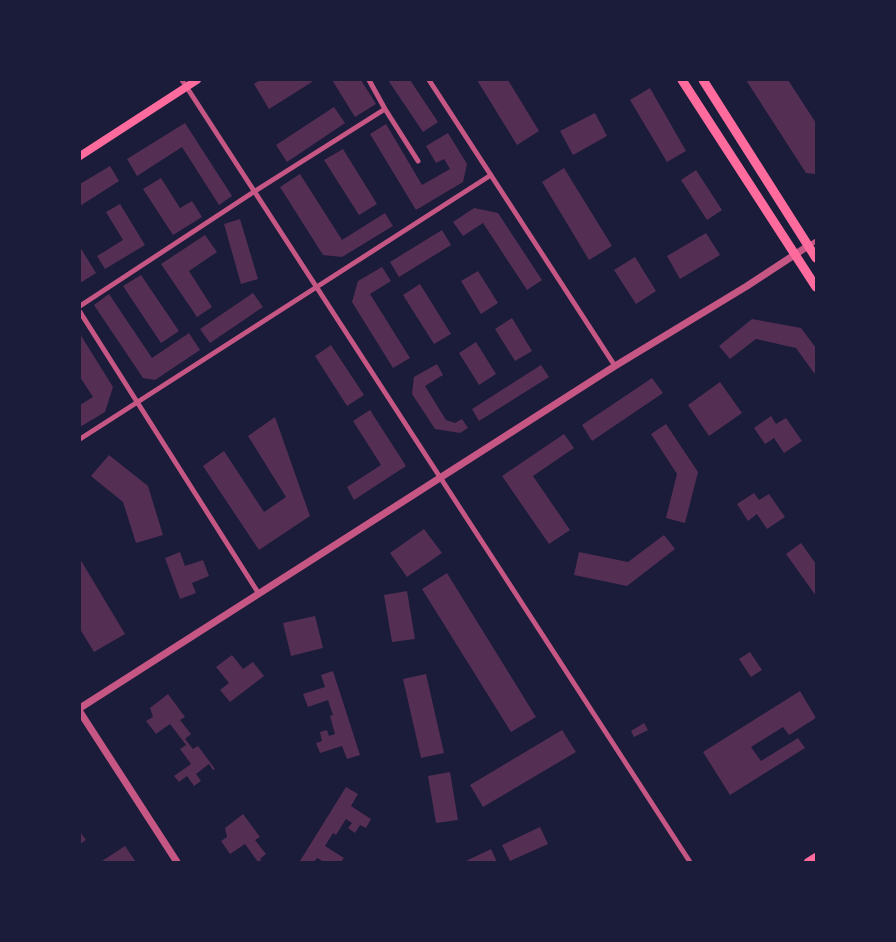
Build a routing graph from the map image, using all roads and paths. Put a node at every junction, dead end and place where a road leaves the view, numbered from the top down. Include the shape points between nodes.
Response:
1 (197, 80) edge
2 (369, 80) edge
3 (429, 80) edge
4 (682, 80) edge
5 (703, 80) edge
6 (184, 84) edge
7 (385, 109) junction
8 (80, 156) edge
9 (418, 161) dead end
10 (491, 175) junction
11 (254, 192) junction
12 (812, 243) edge
13 (795, 255) junction
14 (816, 258) edge
15 (316, 287) junction
16 (816, 287) edge
17 (80, 306) edge
18 (80, 312) edge
19 (615, 366) junction
20 (137, 402) junction
21 (80, 439) edge
22 (440, 478) junction
23 (259, 594) junction
24 (80, 708) edge
25 (80, 712) edge
26 (816, 857) edge
27 (177, 862) edge
28 (690, 862) edge
29 (808, 862) edge

1 - 6 main road
2 - 7 street
3 - 10 street
4 - 13 main road
5 - 12 main road
6 - 8 main road
6 - 11 street
7 - 9 street
7 - 11 street
10 - 15 street
10 - 19 street
11 - 15 street
11 - 17 street
12 - 13 street
12 - 14 main road
13 - 16 main road
13 - 19 street
15 - 20 street
15 - 22 street
18 - 20 street
19 - 22 street
20 - 21 street
20 - 23 street
22 - 23 street
22 - 28 street
23 - 24 street
25 - 27 street
26 - 29 main road

